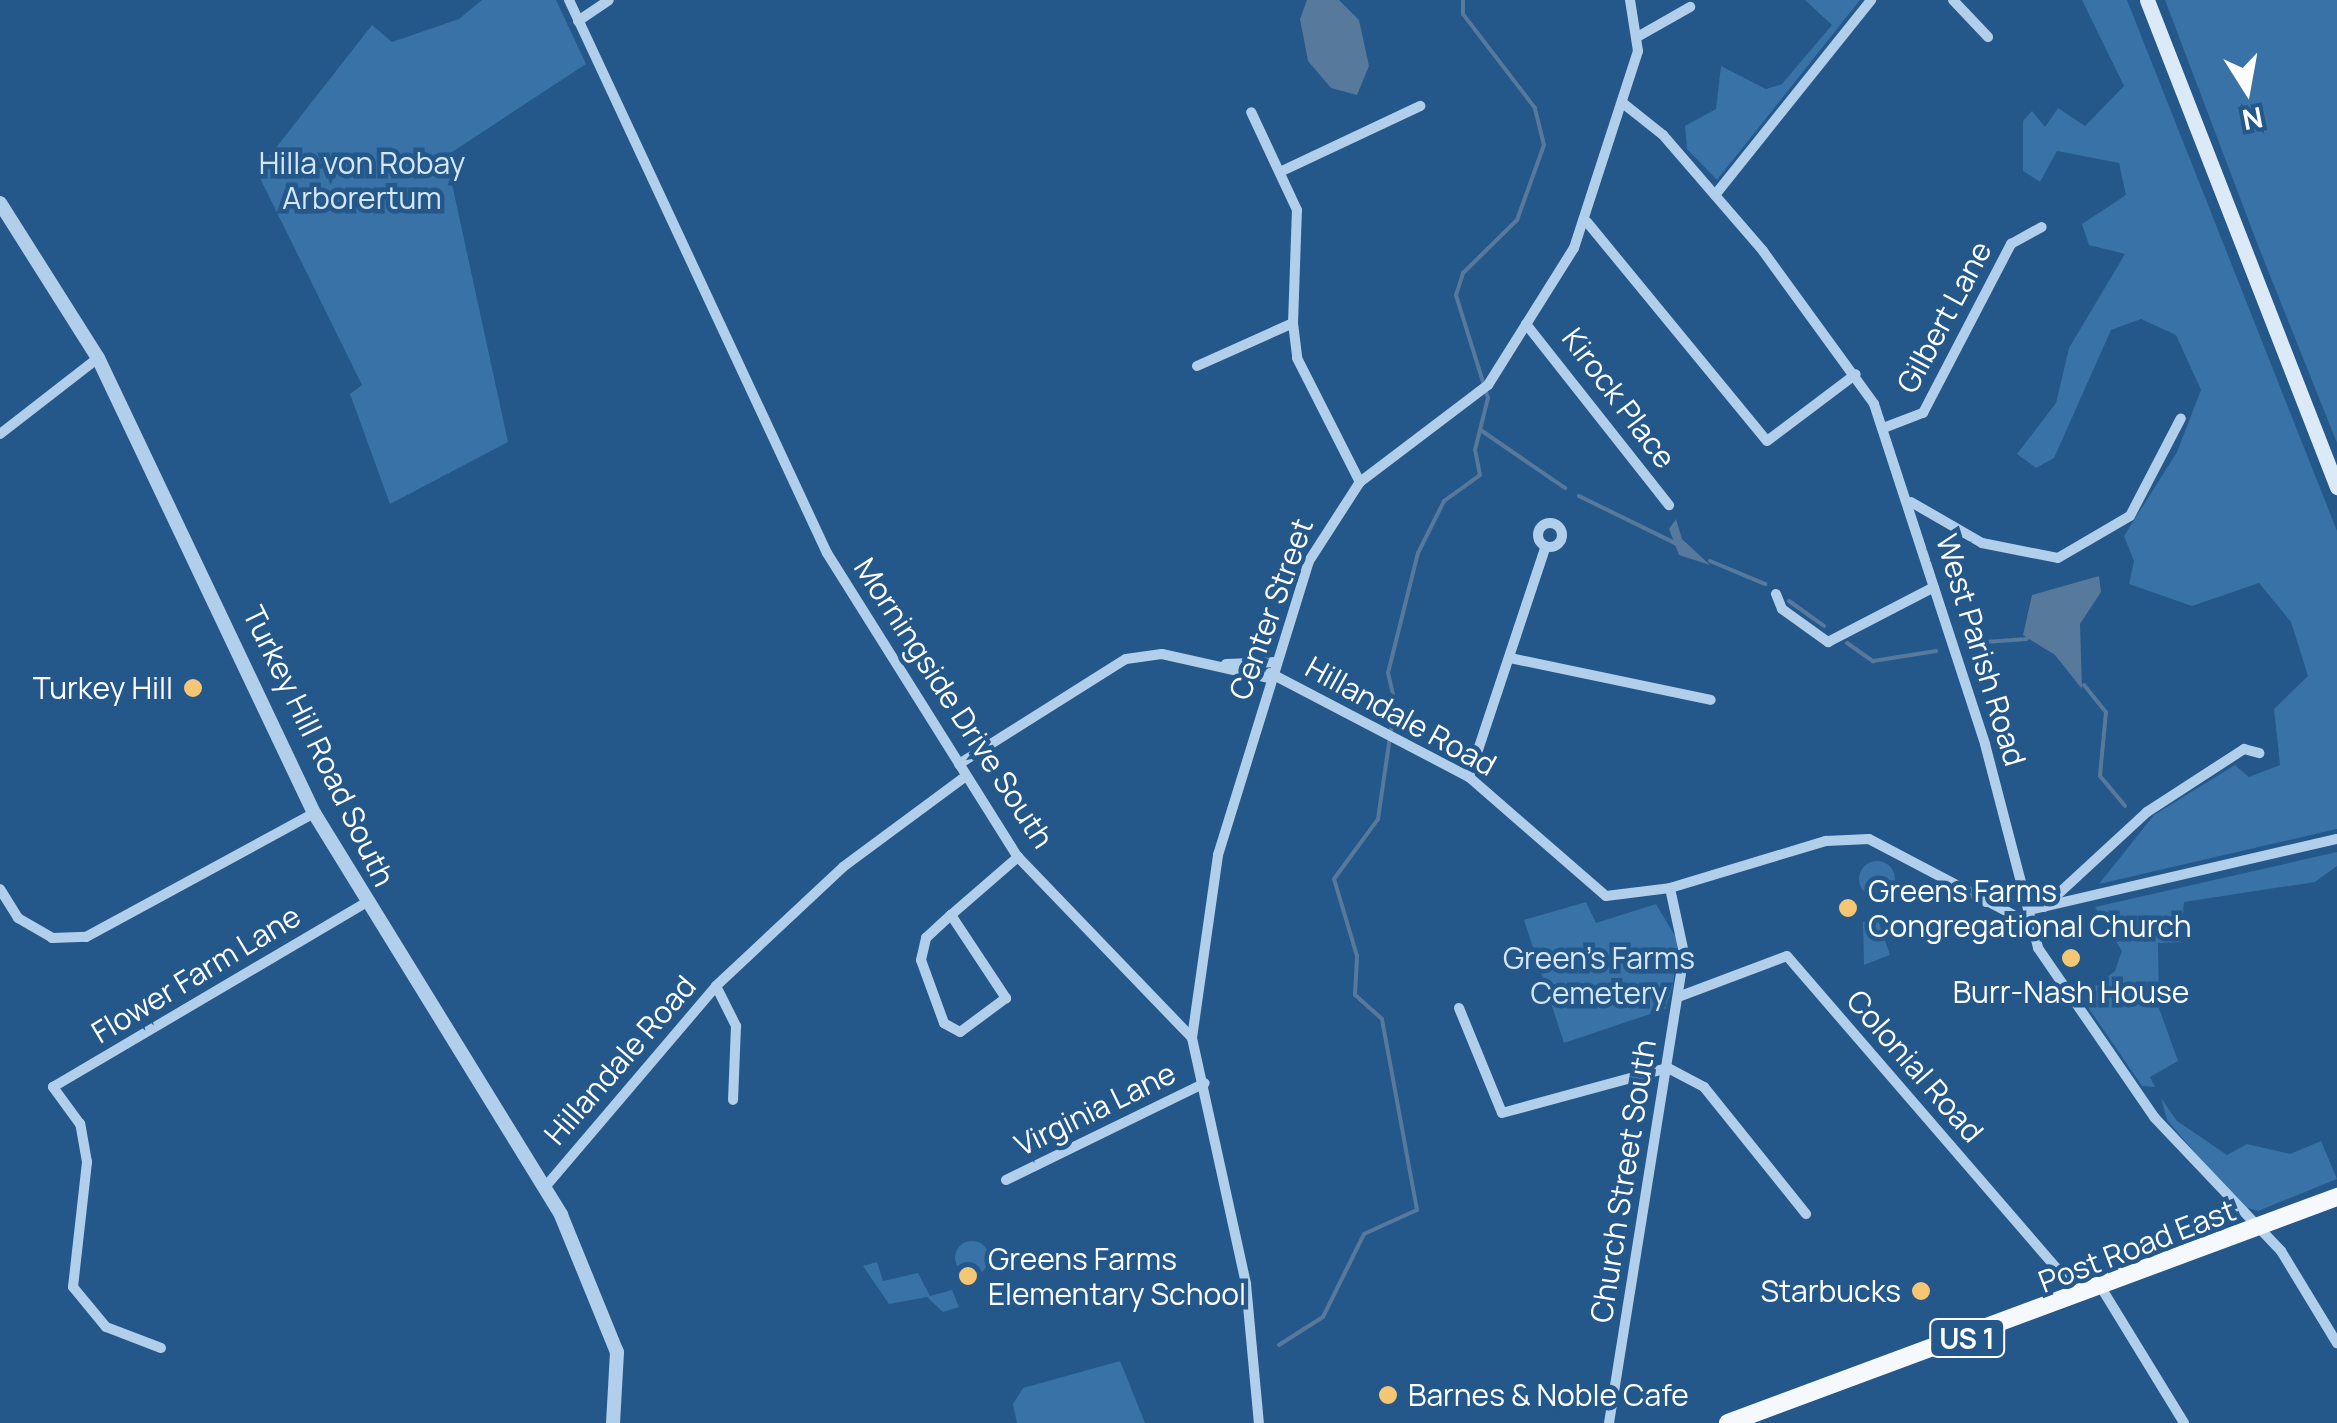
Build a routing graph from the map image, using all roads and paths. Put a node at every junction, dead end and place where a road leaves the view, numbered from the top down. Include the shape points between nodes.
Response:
1 (568, 0) edge
2 (610, 0) edge
3 (1630, 0) edge
4 (1871, 0) edge
5 (1954, 0) edge
6 (2147, 0) edge
7 (1690, 7) dead end
8 (578, 21) junction
9 (1639, 36) junction
10 (1988, 37) dead end
11 (1624, 104) junction
12 (1420, 106) dead end
13 (1251, 112) dead end
14 (1282, 171) junction
15 (1714, 196) junction
16 (0, 203) edge
17 (1587, 222) junction
18 (2042, 228) dead end
19 (1292, 323) junction
20 (1526, 324) junction
21 (98, 358) junction
22 (1197, 366) dead end
23 (1856, 374) junction
24 (2181, 418) dead end
25 (1886, 427) junction
26 (0, 434) edge
27 (1360, 482) junction
28 (2337, 487) edge
29 (1911, 502) junction
30 (1669, 505) dead end
31 (1546, 546) dead end
32 (1934, 587) junction
33 (1776, 594) dead end
34 (1510, 658) junction
35 (1216, 664) junction
36 (1271, 671) junction
37 (1712, 700) dead end
38 (2259, 754) dead end
39 (959, 764) junction
40 (966, 776) junction
41 (1469, 777) junction
42 (314, 813) junction
43 (2337, 839) edge
44 (1018, 857) junction
45 (1670, 888) junction
46 (0, 889) edge
47 (1986, 902) junction
48 (365, 903) junction
49 (2028, 905) junction
50 (2043, 907) junction
51 (951, 915) junction
52 (2031, 924) junction
53 (716, 986) junction
54 (1678, 997) junction
55 (1458, 1008) dead end
56 (1192, 1038) junction
57 (1668, 1068) junction
58 (1205, 1083) junction
59 (733, 1100) dead end
60 (1006, 1180) dead end
61 (546, 1186) junction
62 (2337, 1197) edge
63 (1806, 1214) dead end
64 (2257, 1230) junction
65 (2102, 1289) junction
66 (2081, 1297) junction
67 (2337, 1343) edge
68 (162, 1348) dead end
69 (613, 1423) edge
70 (1259, 1423) edge
71 (1609, 1423) edge
72 (1728, 1423) edge
73 (2184, 1423) edge

1 - 8 street, Morningside Drive South
2 - 8 street
3 - 9 street, Center Street
4 - 15 street
5 - 10 street
6 - 28 main road
7 - 9 street
8 - 39 street, Morningside Drive South via 827,553
9 - 11 street, Center Street
11 - 15 street, West Parish Road
11 - 17 street, Center Street
12 - 14 street
13 - 14 street
14 - 19 street via 1301,248
15 - 23 street, West Parish Road
16 - 21 street, Turkey Hill Road South
17 - 20 street, Center Street
17 - 23 street via 1767,441
18 - 25 street, Gilbert Lane via 2010,246 1923,413
19 - 22 street
19 - 27 street via 1297,358
20 - 27 street, Center Street via 1483,388
20 - 30 street, Kirock Place
21 - 26 street
21 - 42 street, Turkey Hill Road South
23 - 25 street, West Parish Road
24 - 29 street via 2130,516 2058,558 1982,544
25 - 29 street, West Parish Road
27 - 36 street, Center Street via 1309,561
29 - 32 street, West Parish Road
31 - 34 street
32 - 33 street via 1828,642 1782,610
32 - 49 street, West Parish Road
34 - 37 street
34 - 41 street
35 - 36 street, Hillandale Road
35 - 36 street, Hillandale Road
35 - 39 street, Hillandale Road via 1162,654 1126,659
36 - 41 street, Hillandale Road
36 - 56 street, Center Street via 1218,854
38 - 50 street via 2244,750 2148,812
39 - 40 street, Morningside Drive South
40 - 44 street, Morningside Drive South
40 - 53 street, Hillandale Road via 842,866
41 - 45 street, Hillandale Road via 1596,891 1616,899
42 - 46 street via 86,936 52,938 18,918
42 - 48 street, Turkey Hill Road South
43 - 50 street
44 - 51 street
44 - 56 street, Morningside Drive South
45 - 47 street, Hillandale Road via 1857,838 1918,859
45 - 54 street, Church Street South via 1684,941
47 - 49 street
47 - 52 street, Hillandale Road
48 - 61 street, Turkey Hill Road South
48 - 68 street, Flower Farm Lane via 53,1087 80,1124 87,1162 73,1288 93,1318
49 - 50 street
49 - 52 street, West Parish Road
51 - 51 street via 926,938 922,960 944,1024 960,1032 1006,998
52 - 64 street, West Parish Road via 2046,963 2153,1116
53 - 59 street via 736,1026
53 - 61 street, Hillandale Road
54 - 57 street, Church Street South
54 - 66 street, Colonial Road via 1787,956
55 - 57 street via 1502,1113
56 - 58 street, Morningside Drive South
57 - 63 street via 1704,1087
57 - 71 street, Church Street South
58 - 60 street, Virginia Lane
58 - 70 street, Morningside Drive South via 1246,1284
61 - 69 street, Turkey Hill Road South via 617,1352
62 - 64 main road, Post Road East / US 1
64 - 65 main road, Post Road East / US 1
64 - 67 street, West Parish Road via 2281,1251
65 - 66 main road, Post Road East / US 1
65 - 73 street
66 - 72 main road, Post Road East / US 1

